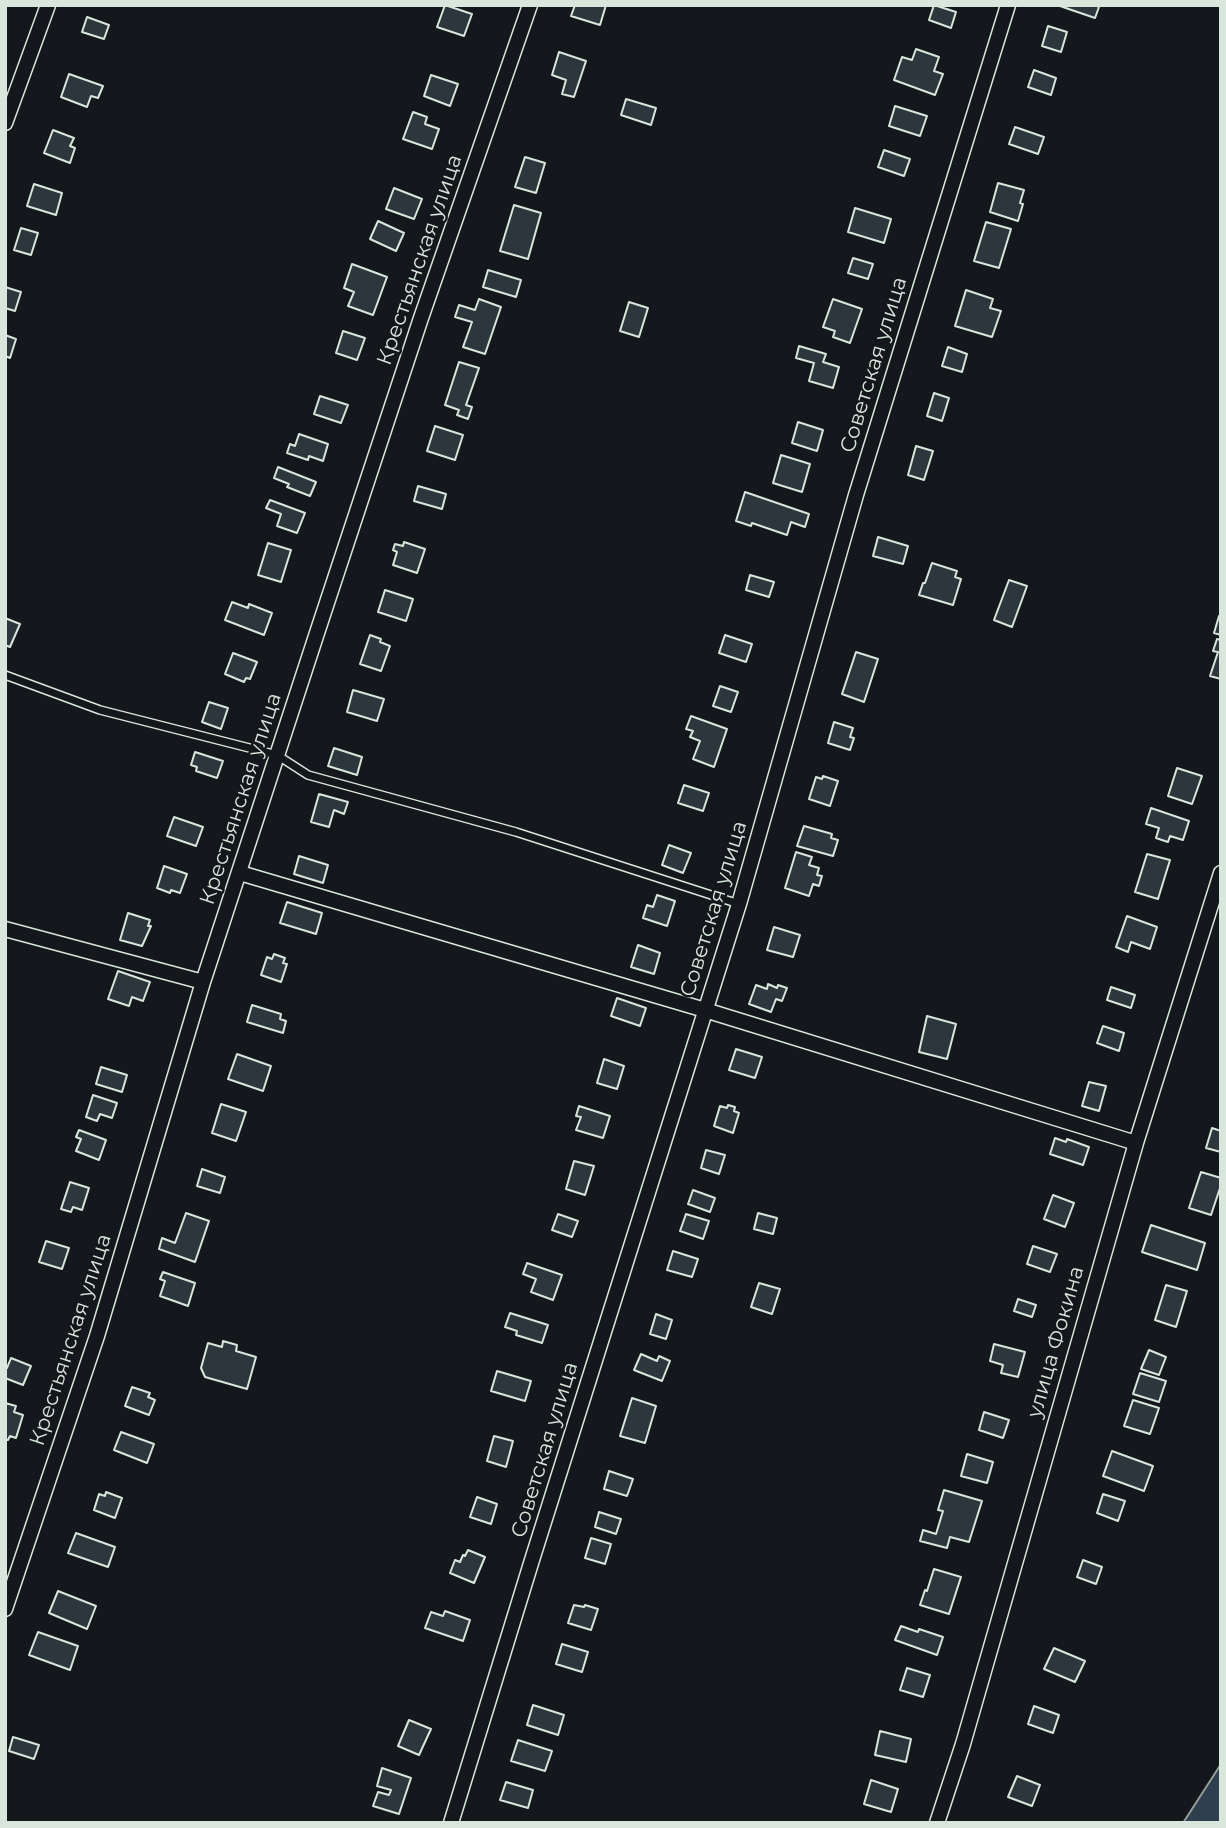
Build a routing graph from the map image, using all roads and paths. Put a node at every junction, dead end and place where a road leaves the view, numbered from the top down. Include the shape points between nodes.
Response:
1 (48, 5) edge
2 (530, 5) edge
3 (1008, 5) edge
4 (5, 123) edge
5 (5, 675) edge
6 (277, 755) junction
7 (240, 873) junction
8 (1219, 884) edge
9 (739, 904) junction
10 (5, 929) edge
11 (203, 982) junction
12 (705, 1010) junction
13 (1136, 1143) junction
14 (5, 1609) edge
15 (452, 1823) edge
16 (937, 1823) edge

1 - 4 street
2 - 6 street, Крестьянская улица
3 - 9 street, Советская улица via 856,495
5 - 6 lane via 100,710
6 - 7 street, Крестьянская улица
6 - 9 lane via 308,775 516,832
7 - 11 street, Крестьянская улица
7 - 12 street
8 - 13 street, улица Фокина
9 - 12 street, Советская улица
10 - 11 street
11 - 14 street, Крестьянская улица via 97,1336
12 - 13 street
12 - 15 street, Советская улица
13 - 16 street, улица Фокина

